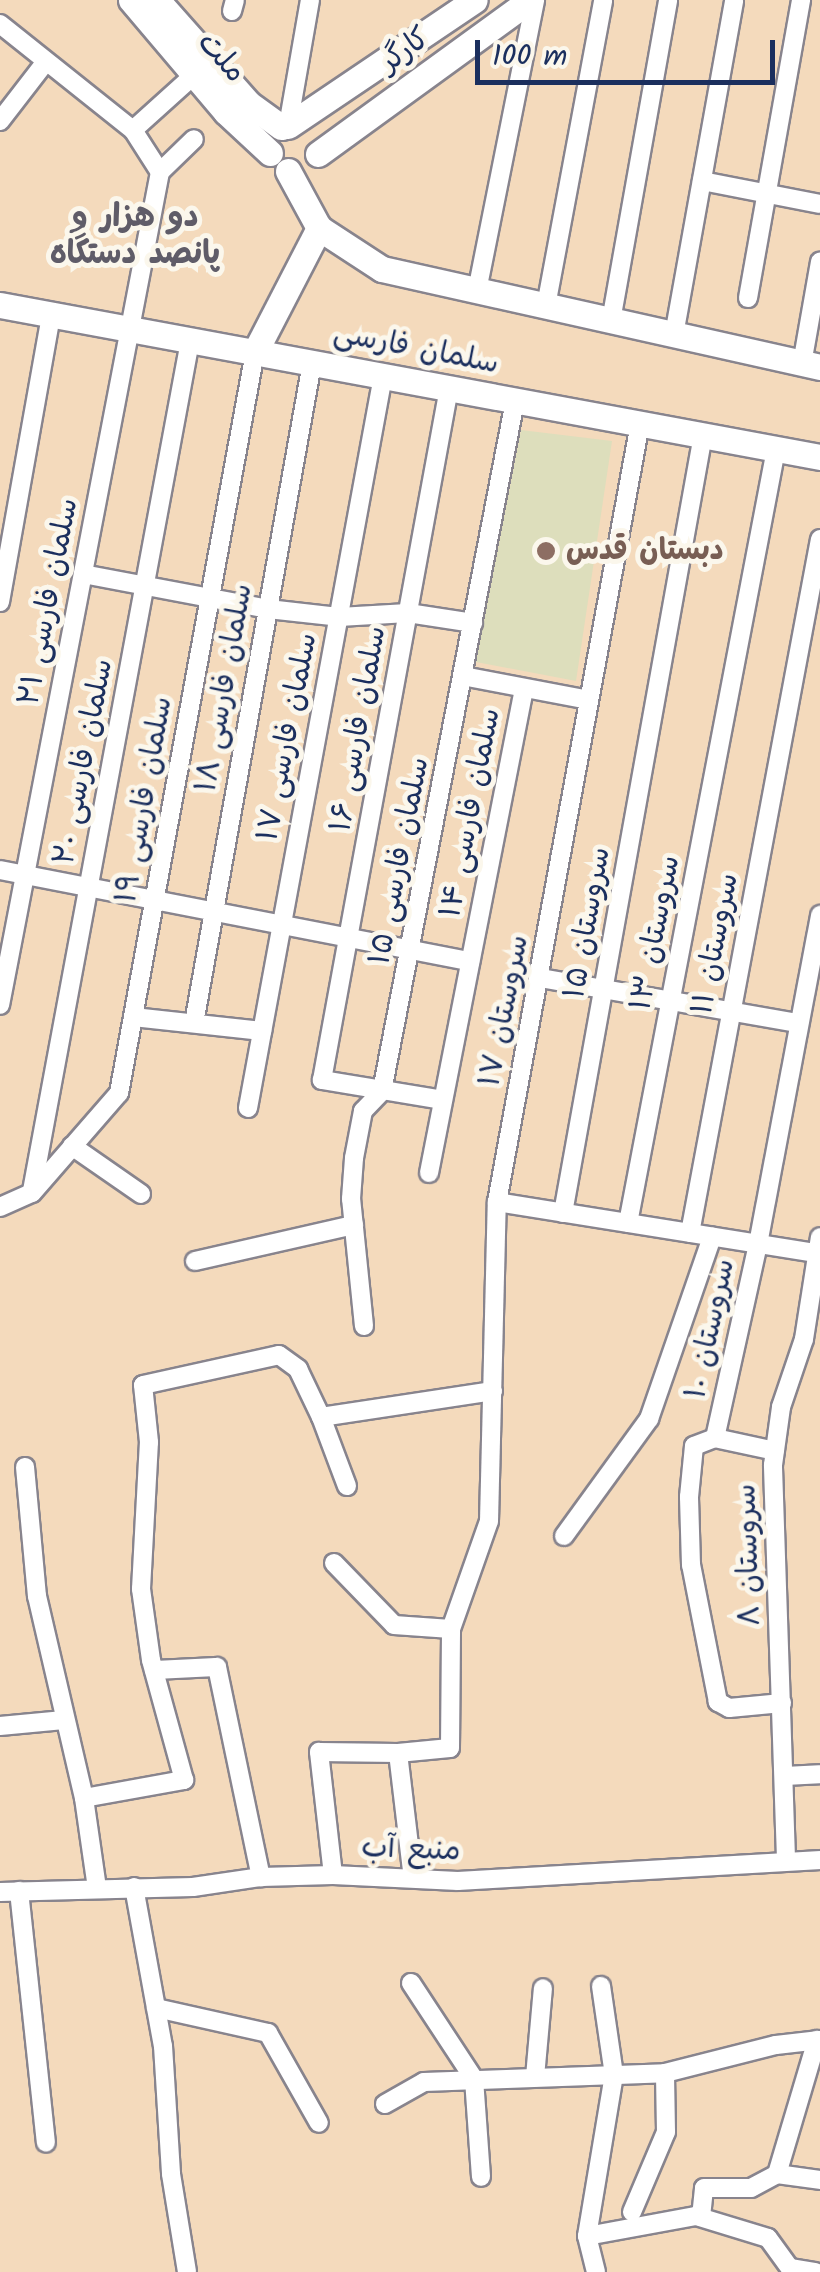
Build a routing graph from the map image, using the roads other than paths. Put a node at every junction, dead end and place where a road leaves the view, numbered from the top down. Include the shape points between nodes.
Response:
1 (131, 0) edge
2 (157, 0) edge
3 (310, 0) edge
4 (475, 0) edge
5 (532, 0) edge
6 (603, 0) edge
7 (668, 0) edge
8 (734, 0) edge
9 (801, 0) edge
10 (445, 10) edge
11 (0, 24) edge
12 (44, 64) junction
13 (194, 76) junction
14 (0, 121) edge
15 (285, 126) junction
16 (133, 130) junction
17 (194, 140) dead end
18 (318, 154) junction
19 (279, 162) junction
20 (160, 172) junction
21 (702, 181) junction
22 (767, 194) junction
23 (820, 204) edge
24 (319, 228) junction
25 (820, 262) edge
26 (477, 291) junction
27 (748, 298) dead end
28 (0, 306) edge
29 (546, 306) junction
30 (52, 315) junction
31 (611, 321) junction
32 (130, 328) junction
33 (674, 335) junction
34 (190, 341) junction
35 (254, 352) junction
36 (312, 363) junction
37 (811, 366) edge
38 (384, 376) junction
39 (449, 388) junction
40 (515, 400) junction
41 (640, 424) junction
42 (703, 435) junction
43 (776, 449) junction
44 (820, 457) edge
45 (820, 539) edge
46 (83, 574) junction
47 (144, 586) junction
48 (210, 598) junction
49 (0, 602) edge
50 (268, 609) junction
51 (408, 613) junction
52 (338, 617) junction
53 (473, 623) junction
54 (462, 676) junction
55 (524, 688) junction
56 (590, 700) junction
57 (0, 870) edge
58 (25, 875) junction
59 (88, 887) junction
60 (154, 900) junction
61 (213, 911) junction
62 (820, 916) edge
63 (282, 924) junction
64 (348, 938) junction
65 (411, 950) junction
66 (470, 961) junction
67 (540, 978) junction
68 (604, 990) junction
69 (671, 1001) junction
70 (0, 1005) edge
71 (732, 1011) junction
72 (133, 1016) junction
73 (799, 1023) junction
74 (194, 1024) junction
75 (262, 1031) junction
76 (382, 1091) junction
77 (443, 1100) junction
78 (248, 1108) dead end
79 (72, 1146) junction
80 (429, 1172) dead end
81 (32, 1193) junction
82 (141, 1194) dead end
83 (497, 1202) junction
84 (0, 1207) edge
85 (563, 1213) junction
86 (628, 1223) junction
87 (354, 1225) junction
88 (690, 1233) junction
89 (712, 1237) junction
90 (758, 1244) junction
91 (819, 1248) edge
92 (194, 1261) dead end
93 (364, 1326) dead end
94 (493, 1391) junction
95 (321, 1417) junction
96 (715, 1438) junction
97 (775, 1451) junction
98 (26, 1467) dead end
99 (347, 1486) dead end
100 (564, 1536) dead end
101 (334, 1563) dead end
102 (451, 1630) junction
103 (154, 1670) junction
104 (782, 1703) junction
105 (64, 1720) junction
106 (0, 1726) edge
107 (398, 1753) junction
108 (820, 1774) edge
109 (784, 1776) junction
110 (84, 1798) junction
111 (786, 1859) junction
112 (820, 1860) edge
113 (332, 1875) junction
114 (260, 1877) junction
115 (414, 1878) junction
116 (134, 1887) junction
117 (97, 1888) junction
118 (20, 1890) junction
119 (0, 1892) edge
120 (411, 1983) dead end
121 (602, 1986) dead end
122 (543, 1988) dead end
123 (156, 2008) junction
124 (819, 2040) edge
125 (666, 2072) junction
126 (614, 2075) junction
127 (535, 2076) junction
128 (474, 2079) junction
129 (385, 2104) dead end
130 (319, 2123) dead end
131 (46, 2142) dead end
132 (777, 2174) junction
133 (481, 2177) dead end
134 (820, 2180) edge
135 (632, 2212) dead end
136 (700, 2217) junction
137 (587, 2236) junction
138 (187, 2272) edge
139 (596, 2272) edge
140 (816, 2272) edge

1 - 13 street, ملت
2 - 15 street, ملت via 248,103
3 - 15 street
4 - 10 street, کارگر
5 - 18 street, کارگر
5 - 26 street
6 - 29 street
7 - 31 street
8 - 21 street
9 - 22 street
10 - 15 street, کارگر
11 - 12 street
12 - 14 street
12 - 16 street
13 - 16 street
13 - 19 street, ملت
15 - 18 street, ملت via 310,138
15 - 19 street via 268,136
16 - 20 street
17 - 20 street
18 - 19 street, کارگر via 309,172
19 - 24 street
20 - 32 street, سلمان فارسی ۲۱
21 - 22 street
21 - 33 street
22 - 23 street
22 - 27 street
24 - 26 street via 382,269
24 - 35 street
25 - 37 street
26 - 29 street
28 - 30 street, سلمان فارسی
29 - 31 street
30 - 32 street, سلمان فارسی
30 - 49 street
31 - 33 street
32 - 34 street, سلمان فارسی
32 - 46 street, سلمان فارسی ۲۱
33 - 37 street
34 - 35 street, سلمان فارسی
34 - 47 street, سلمان فارسی ۲۰
35 - 36 street, سلمان فارسی
35 - 48 street, سلمان فارسی ۱۹
36 - 38 street, سلمان فارسی
36 - 50 street, سلمان فارسی ۱۸
38 - 39 street, سلمان فارسی
38 - 52 street, سلمان فارسی ۱۷
39 - 40 street, سلمان فارسی
39 - 51 street, سلمان فارسی ۱۶
40 - 41 street, سلمان فارسی
40 - 53 street, سلمان فارسی ۱۵
41 - 42 street, سلمان فارسی
41 - 56 street
42 - 43 street, سلمان فارسی
42 - 68 street, سروستان ۱۵
43 - 44 street, سلمان فارسی
43 - 69 street, سروستان ۱۳
45 - 71 street, سروستان ۱۱
46 - 47 street
46 - 58 street, سلمان فارسی ۲۱
47 - 48 street
47 - 59 street, سلمان فارسی ۲۰
48 - 50 street
48 - 60 street, سلمان فارسی ۱۹
50 - 52 street
50 - 61 street, سلمان فارسی ۱۸
51 - 52 street
51 - 53 street
51 - 64 street, سلمان فارسی ۱۶
52 - 63 street, سلمان فارسی ۱۷
53 - 54 street, سلمان فارسی ۱۵
54 - 55 street
54 - 65 street, سلمان فارسی ۱۵
55 - 56 street, سلمان فارسی ۱۴
55 - 66 street, سلمان فارسی ۱۴
56 - 67 street, سروستان ۱۷
57 - 58 street
58 - 59 street
58 - 70 street, سلمان فارسی ۲۱
59 - 60 street
59 - 81 street, سلمان فارسی ۲۰
60 - 61 street
60 - 72 street, سلمان فارسی ۱۹
61 - 63 street
61 - 74 street, سلمان فارسی ۱۸
62 - 73 street, سروستان ۱۰
63 - 64 street
63 - 75 street, سلمان فارسی ۱۷
64 - 65 street
64 - 76 street, سلمان فارسی ۱۶ via 322,1080
65 - 66 street
65 - 76 street, سلمان فارسی ۱۵
66 - 77 street, سلمان فارسی ۱۴
67 - 68 street
67 - 83 street, سروستان ۱۷
68 - 69 street
68 - 85 street, سروستان ۱۵
69 - 71 street
69 - 86 street, سروستان ۱۳
71 - 73 street
71 - 88 street, سروستان ۱۱
72 - 74 street
72 - 79 street, سلمان فارسی ۱۹ via 119,1093
73 - 90 street, سروستان ۱۰
74 - 75 street
75 - 78 street, سلمان فارسی ۱۷
76 - 77 street
76 - 87 street, سلمان فارسی ۱۵ via 363,1111 354,1158
77 - 80 street, سلمان فارسی ۱۴
79 - 81 street, سلمان فارسی ۱۹
79 - 82 street
81 - 84 street, سلمان فارسی ۱۹
83 - 85 street
83 - 94 street, سروستان ۱۷
85 - 86 street
86 - 88 street
87 - 92 street
87 - 93 street, سلمان فارسی ۱۵
88 - 89 street
89 - 90 street
89 - 100 street via 649,1418
90 - 91 street
90 - 96 street, سروستان ۱۰
91 - 97 street, سروستان ۸
94 - 95 street
94 - 102 street, سروستان ۱۷ via 489,1521
95 - 99 street
95 - 103 street via 298,1370 279,1354 143,1385 148,1442 141,1590
96 - 97 street
96 - 104 street, سروستان ۱۰ via 694,1446 687,1536 718,1702 729,1708
97 - 104 street, سروستان ۸
98 - 105 street via 37,1596
101 - 102 street via 394,1625
102 - 107 street, سروستان ۱۷ via 450,1748
103 - 110 street via 184,1780
103 - 114 street via 216,1667
104 - 109 street, سروستان ۸
105 - 106 street
105 - 110 street
107 - 113 street via 319,1752
107 - 115 street
108 - 109 street
109 - 111 street, سروستان ۸
110 - 117 street
111 - 112 street, منبع آب
111 - 115 street, منبع آب via 458,1881
113 - 114 street, منبع آب
113 - 115 street, منبع آب
114 - 116 street, منبع آب
116 - 117 street, منبع آب
116 - 123 street
117 - 118 street, منبع آب
118 - 119 street, منبع آب
118 - 131 street
120 - 128 street
121 - 126 street
122 - 127 street
123 - 130 street via 268,2033
123 - 138 street
124 - 125 street
124 - 132 street
125 - 126 street
125 - 135 street via 666,2132
126 - 127 street
126 - 137 street
127 - 128 street
128 - 129 street via 424,2082
128 - 133 street
132 - 134 street
132 - 136 street via 752,2188 704,2188
136 - 137 street
136 - 140 street via 768,2238 790,2268
137 - 139 street

